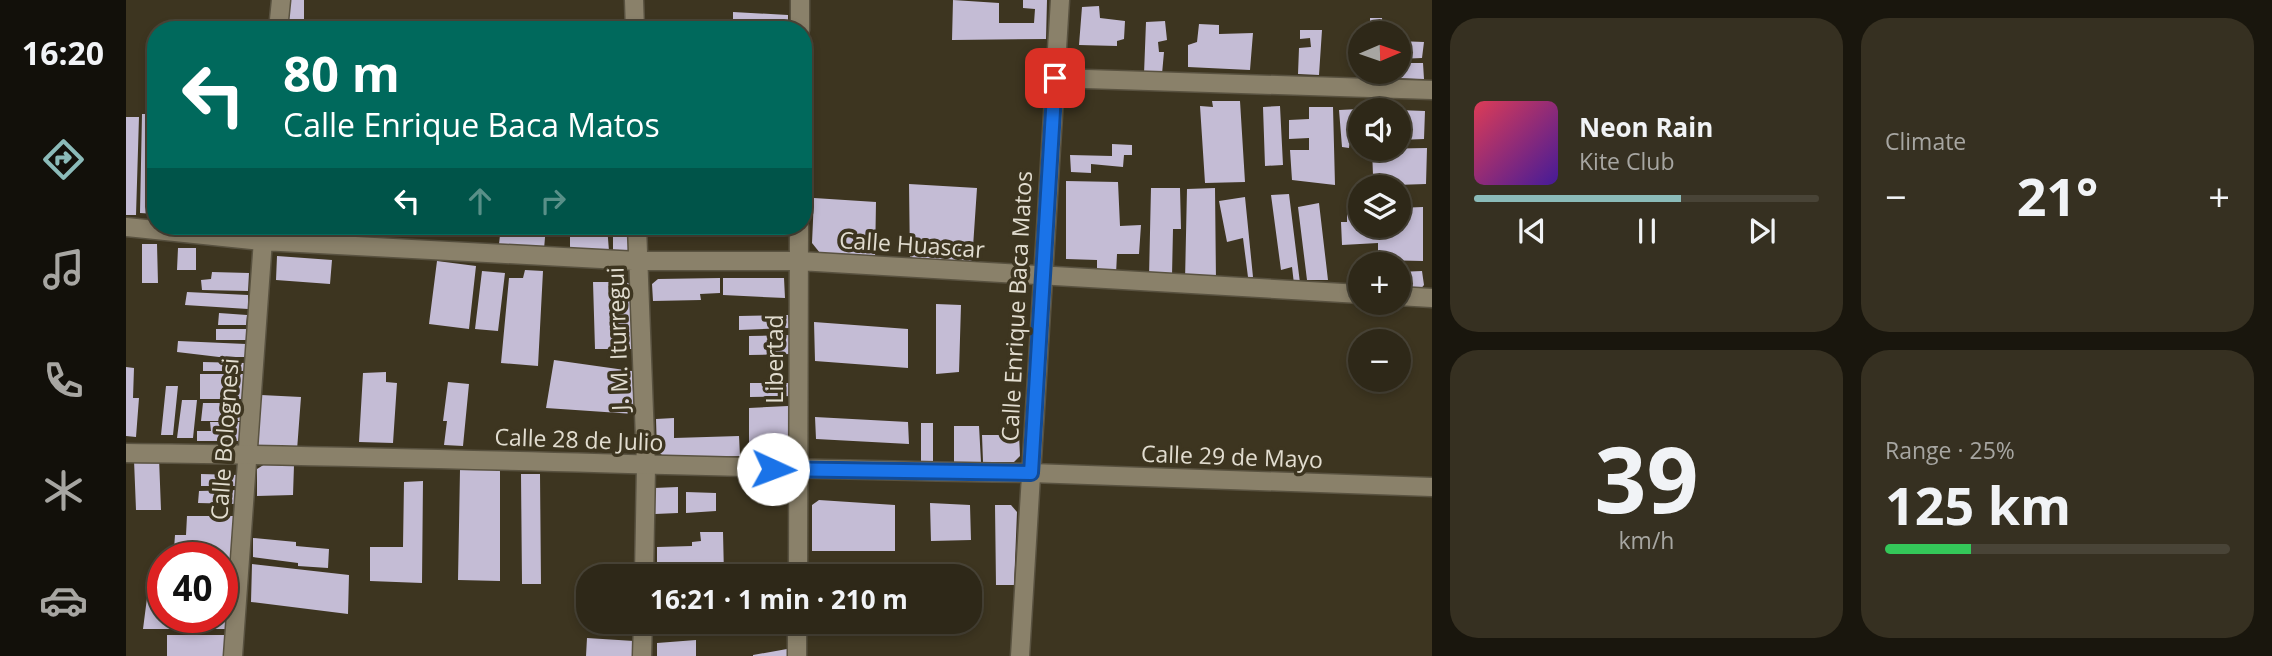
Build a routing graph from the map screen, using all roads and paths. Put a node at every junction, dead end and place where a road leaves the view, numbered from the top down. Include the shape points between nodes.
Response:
1 (281, 0) edge
2 (634, 0) edge
3 (800, 0) edge
4 (1060, 0) edge
5 (279, 21) edge
6 (635, 21) edge
7 (800, 21) edge
8 (1055, 78) junction
9 (1432, 90) edge
10 (126, 227) edge
11 (147, 228) edge
12 (263, 235) edge
13 (277, 235) edge
14 (637, 235) edge
15 (799, 235) edge
16 (638, 261) junction
17 (799, 261) junction
18 (1042, 277) junction
19 (1348, 293) edge
20 (1411, 297) edge
21 (1432, 298) edge
22 (126, 453) edge
23 (248, 454) junction
24 (646, 466) junction
25 (799, 470) junction
26 (1031, 473) junction
27 (1432, 487) edge
28 (644, 564) edge
29 (798, 564) edge
30 (643, 634) edge
31 (797, 634) edge
32 (233, 656) edge
33 (642, 656) edge
34 (797, 656) edge
35 (1020, 656) edge

1 - 5 street
2 - 6 street
3 - 7 street
4 - 8 street, Calle Enrique Baca Matos
8 - 9 street
8 - 18 street, Calle Enrique Baca Matos
10 - 11 street, Calle Huascar
12 - 23 street, Calle Bolognesi
13 - 16 street, Calle Huascar
14 - 16 street, J. M. Iturregui
15 - 17 street, Libertad
16 - 17 street, Calle Huascar
16 - 24 street, J. M. Iturregui
17 - 18 street, Calle Huascar
17 - 25 street, Libertad
18 - 19 street, Calle Huascar
18 - 26 street, Calle Enrique Baca Matos
20 - 21 street
22 - 23 street, Calle 28 de Julio
23 - 24 street, Calle 28 de Julio
23 - 32 street, Calle Bolognesi
24 - 25 street, Calle 28 de Julio
24 - 28 street, J. M. Iturregui
25 - 26 street, Calle 28 de Julio
25 - 29 street, Libertad
26 - 27 street, Calle 29 de Mayo
26 - 35 street, Calle Enrique Baca Matos
30 - 33 street
31 - 34 street

